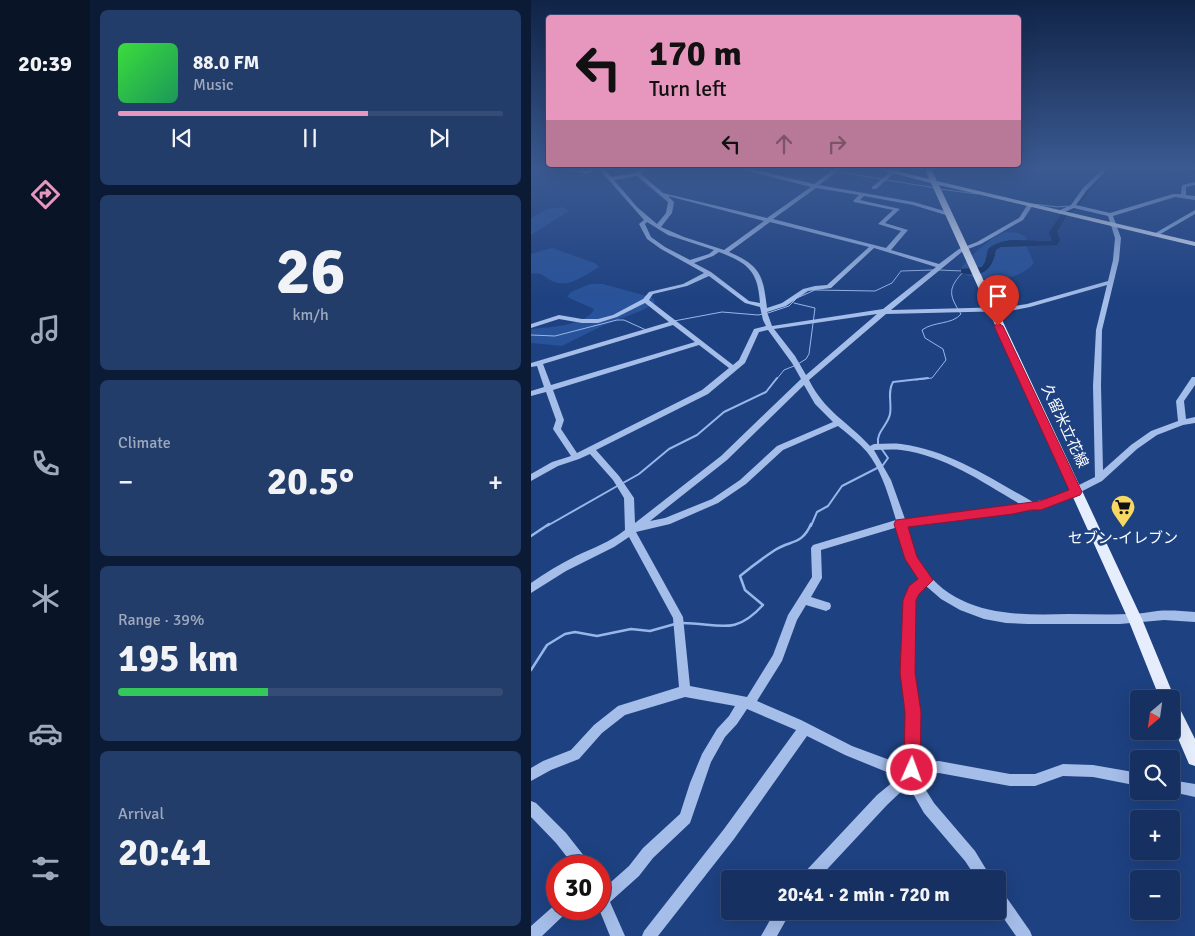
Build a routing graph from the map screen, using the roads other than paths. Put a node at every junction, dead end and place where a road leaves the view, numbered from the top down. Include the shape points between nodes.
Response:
1 (641, 213) edge
2 (669, 213) edge
3 (739, 213) edge
4 (779, 213) edge
5 (893, 213) edge
6 (945, 213) edge
7 (1025, 213) edge
8 (1063, 213) edge
9 (1100, 213) edge
10 (1117, 213) edge
11 (1194, 213) edge
12 (949, 214) joint
13 (1110, 215) junction
14 (647, 220) junction
15 (769, 220) junction
16 (1113, 225) junction
17 (658, 228) junction
18 (1155, 235) junction
19 (1195, 244) edge
20 (873, 246) junction
21 (887, 250) junction
22 (964, 250) junction
23 (722, 251) junction
24 (690, 262) junction
25 (941, 267) junction
26 (709, 272) junction
27 (1110, 282) junction
28 (645, 300) junction
29 (991, 309) junction
30 (764, 311) junction
31 (885, 312) junction
32 (674, 323) junction
33 (531, 326) edge
34 (769, 328) junction
35 (699, 343) junction
36 (535, 364) edge
37 (734, 369) junction
38 (1195, 379) edge
39 (804, 381) junction
40 (549, 388) junction
41 (531, 394) edge
42 (1195, 420) edge
43 (839, 422) junction
44 (1182, 422) junction
45 (874, 447) dead end
46 (591, 450) junction
47 (576, 457) junction
48 (531, 478) edge
49 (1099, 479) junction
50 (1076, 492) junction
51 (1031, 505) junction
52 (900, 524) junction
53 (630, 530) junction
54 (927, 580) junction
55 (531, 589) edge
56 (803, 600) junction
57 (826, 606) dead end
58 (1195, 617) edge
59 (1135, 619) junction
60 (1164, 690) edge
61 (685, 691) junction
62 (747, 703) junction
63 (1180, 725) edge
64 (805, 728) junction
65 (1195, 758) edge
66 (910, 772) junction
67 (531, 774) edge
68 (1130, 778) edge
69 (1180, 788) edge
70 (1195, 791) edge
71 (531, 808) edge
72 (574, 855) edge
73 (816, 870) edge
74 (979, 870) edge
75 (611, 888) edge
76 (1006, 909) edge
77 (548, 920) edge
78 (611, 920) edge
79 (778, 920) edge
80 (531, 936) edge
81 (618, 936) edge
82 (649, 936) edge
83 (767, 936) edge
84 (1025, 936) edge

1 - 14 street
2 - 17 street
3 - 15 street
4 - 15 street
5 - 21 street via 881,224 905,230
6 - 12 street
7 - 22 street via 1021,219
8 - 16 main road
9 - 13 street
10 - 13 street
11 - 18 street
12 - 22 main road, 久留米立花線
13 - 16 street
14 - 17 street
14 - 24 street via 642,224 649,238
15 - 20 street
15 - 23 street
16 - 18 main road
16 - 27 street via 1118,238
17 - 23 street
18 - 19 main road
20 - 21 street
20 - 30 street via 829,287 812,287 798,293 786,304
21 - 25 street
22 - 25 street
22 - 29 main road, 久留米立花線
23 - 24 street
23 - 30 street via 738,258 757,274 763,287
24 - 26 street
25 - 31 street
26 - 28 street via 685,285 651,293
26 - 30 street
27 - 29 street via 1028,306
27 - 49 street via 1098,337
28 - 32 street
28 - 33 street via 615,316 598,320 559,317
29 - 31 street
29 - 50 main road, 久留米立花線
30 - 34 street
31 - 34 street
31 - 39 street
32 - 35 street
32 - 36 street
34 - 37 street via 756,330 747,352
34 - 39 street via 800,369
35 - 37 street
35 - 40 street
36 - 40 street
37 - 46 street via 705,392
38 - 44 street via 1180,401
39 - 43 street via 823,408
39 - 53 street via 724,458
40 - 41 street
40 - 47 street via 560,420 557,429
42 - 44 street
43 - 52 street via 873,455 888,482
43 - 53 street via 780,448 743,482 715,501 667,522
44 - 49 street via 1154,433
45 - 51 street via 928,452 953,462
46 - 47 street
46 - 53 street via 629,498
47 - 48 street via 555,464
49 - 50 street
50 - 51 street via 1041,505
50 - 59 main road, 久留米立花線
51 - 52 street
52 - 54 street via 911,559
52 - 56 street via 816,548 817,578
53 - 55 street via 610,546 551,574
53 - 61 street via 678,617
54 - 59 street via 962,606 1001,619
54 - 66 street via 913,590 910,600 908,673 913,712
56 - 57 street
56 - 62 street via 792,618 778,657
58 - 59 street
59 - 60 main road, 久留米立花線
61 - 62 street
61 - 67 street via 622,710 598,729 575,755
62 - 64 street
62 - 75 street via 721,732 706,758 685,818 633,871
63 - 65 main road
64 - 66 street via 849,751
64 - 82 street via 779,768
66 - 68 street via 939,768 1010,780 1035,780 1063,770 1093,771
66 - 73 street
66 - 74 street via 929,808
69 - 70 street
71 - 72 street
76 - 84 street
77 - 80 street
78 - 81 street
79 - 83 street

